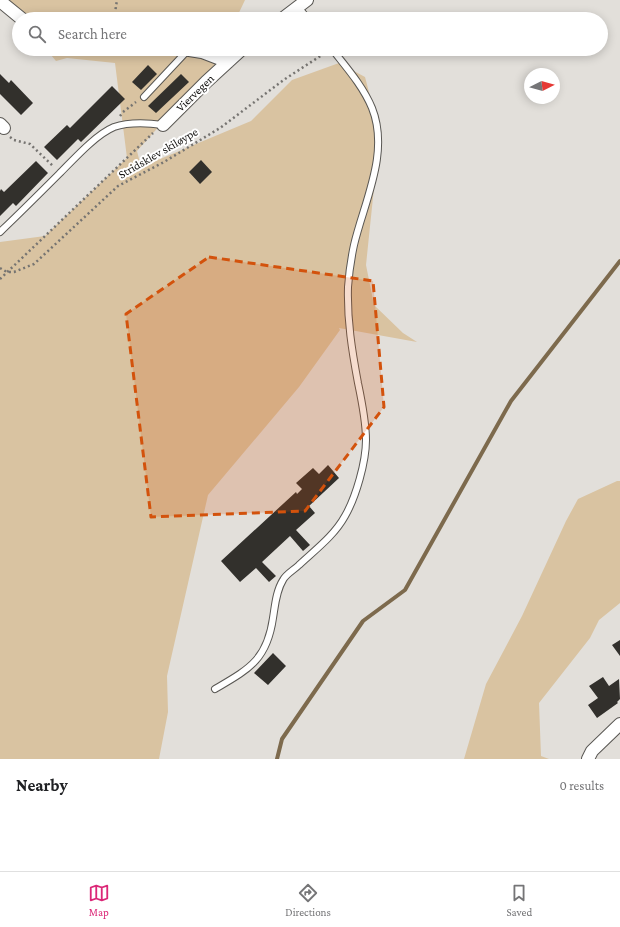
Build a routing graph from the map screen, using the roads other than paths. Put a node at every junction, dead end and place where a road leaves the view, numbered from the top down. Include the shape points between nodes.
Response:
1 (0, 2) edge
2 (303, 3) edge
3 (13, 12) edge
4 (291, 12) edge
5 (182, 56) edge
6 (212, 56) edge
7 (234, 56) edge
8 (337, 56) edge
9 (228, 62) junction
10 (144, 97) road end
11 (163, 125) joint
12 (0, 232) edge
13 (215, 689) dead end
14 (620, 724) edge
15 (588, 759) edge

1 - 3 street
2 - 4 street
5 - 10 lane
6 - 9 street, Viervegen
7 - 9 street, Viervegen
8 - 13 lane via 352,75 372,109 378,144 376,165 354,244 348,287 350,332 365,426 365,451 354,496 345,516 327,539 284,579 279,589 267,645 261,655 240,674
9 - 11 street, Viervegen
11 - 12 lane via 149,123 121,126 103,133
14 - 15 street via 592,751

